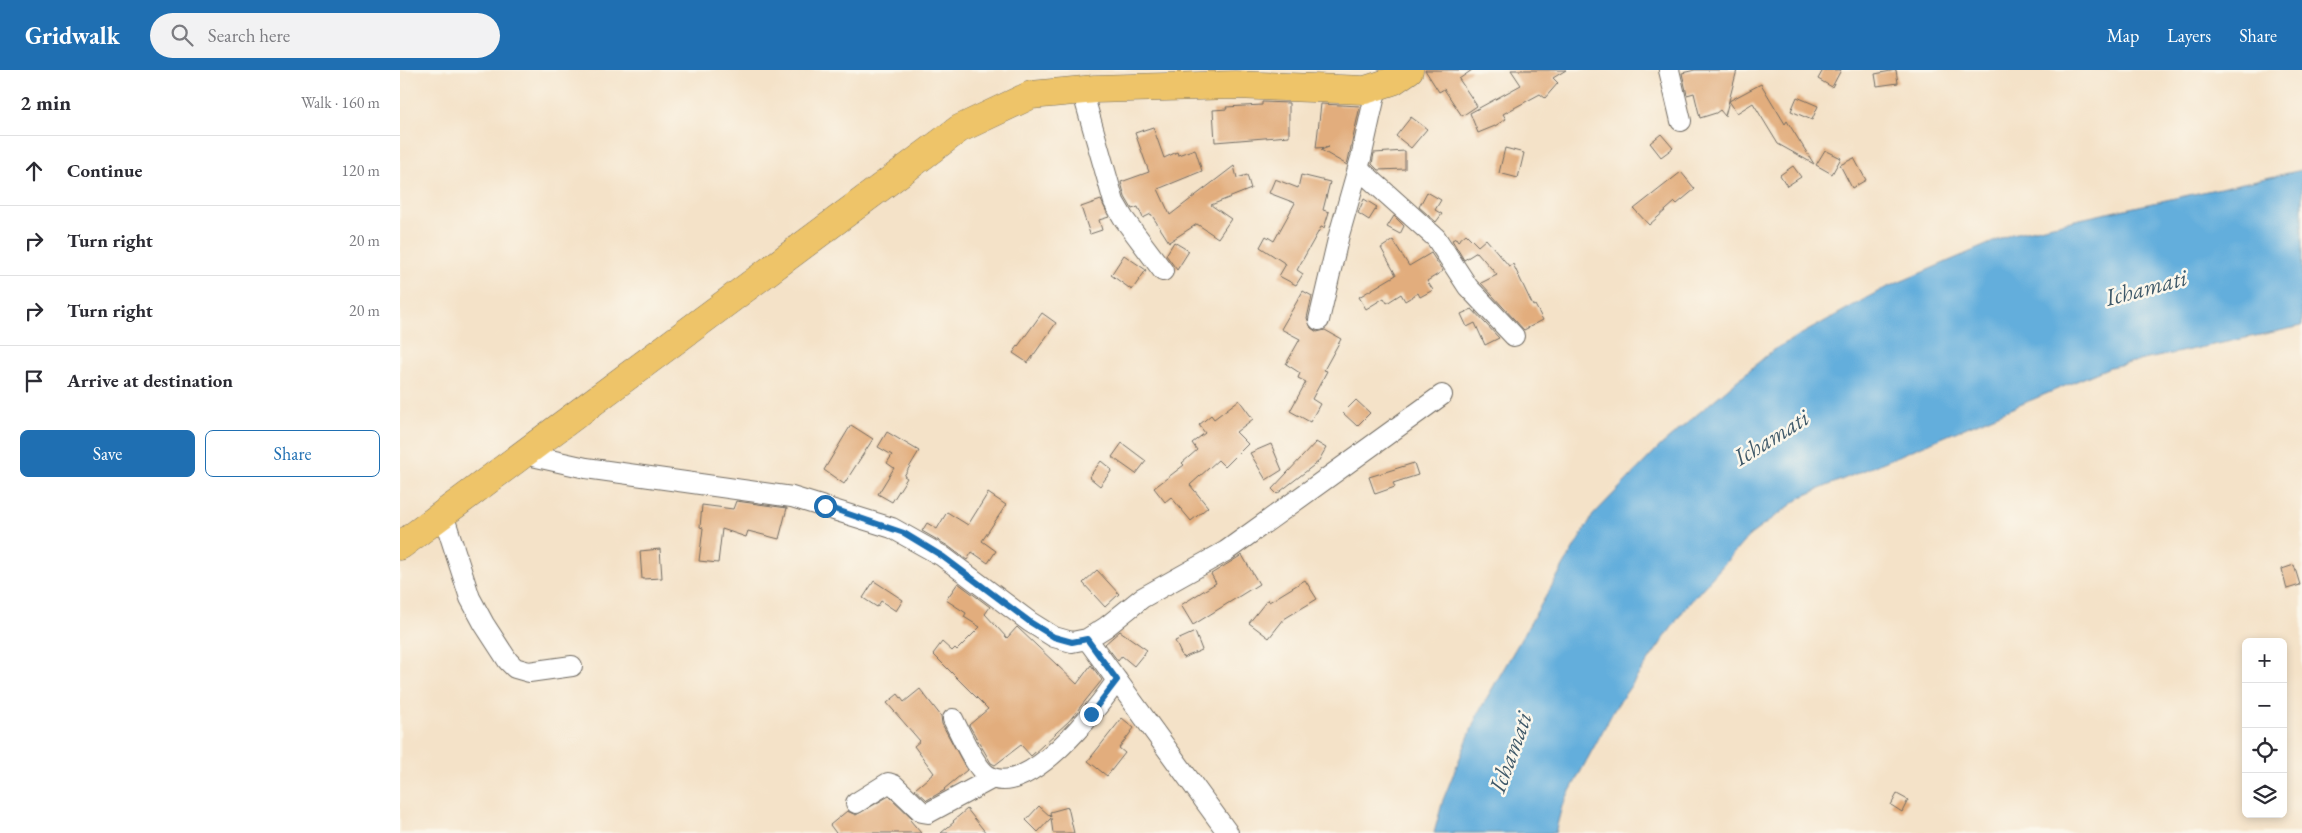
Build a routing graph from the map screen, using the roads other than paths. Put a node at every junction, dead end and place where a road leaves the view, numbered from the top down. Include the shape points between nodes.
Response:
1 (1409, 70) edge
2 (1669, 70) edge
3 (1202, 78) edge
4 (1377, 86) junction
5 (1082, 90) junction
6 (1681, 121) dead end
7 (1358, 168) junction
8 (1163, 271) dead end
9 (1319, 320) dead end
10 (1514, 336) dead end
11 (1442, 395) dead end
12 (523, 454) junction
13 (443, 514) junction
14 (400, 546) edge
15 (1087, 639) junction
16 (572, 666) dead end
17 (1117, 680) junction
18 (952, 719) dead end
19 (993, 778) junction
20 (856, 803) dead end
21 (1228, 833) edge

1 - 4 highway via 1393,81
2 - 6 street
3 - 4 highway via 1235,85 1334,90 1365,90
3 - 5 highway
4 - 7 street
5 - 8 street via 1114,202
5 - 12 highway via 1031,95 959,129
7 - 9 street
7 - 10 street via 1436,238 1468,287
11 - 15 street via 1226,551 1158,587
12 - 13 highway
12 - 15 street via 586,468 792,497 825,506 904,533 942,556 1054,637 1072,642
13 - 14 highway
13 - 16 street via 470,598 508,661 529,672
15 - 17 street
17 - 19 street via 1091,714 1035,770
17 - 21 street
18 - 19 street via 982,769
19 - 20 street via 928,813 922,812 894,784 888,783

